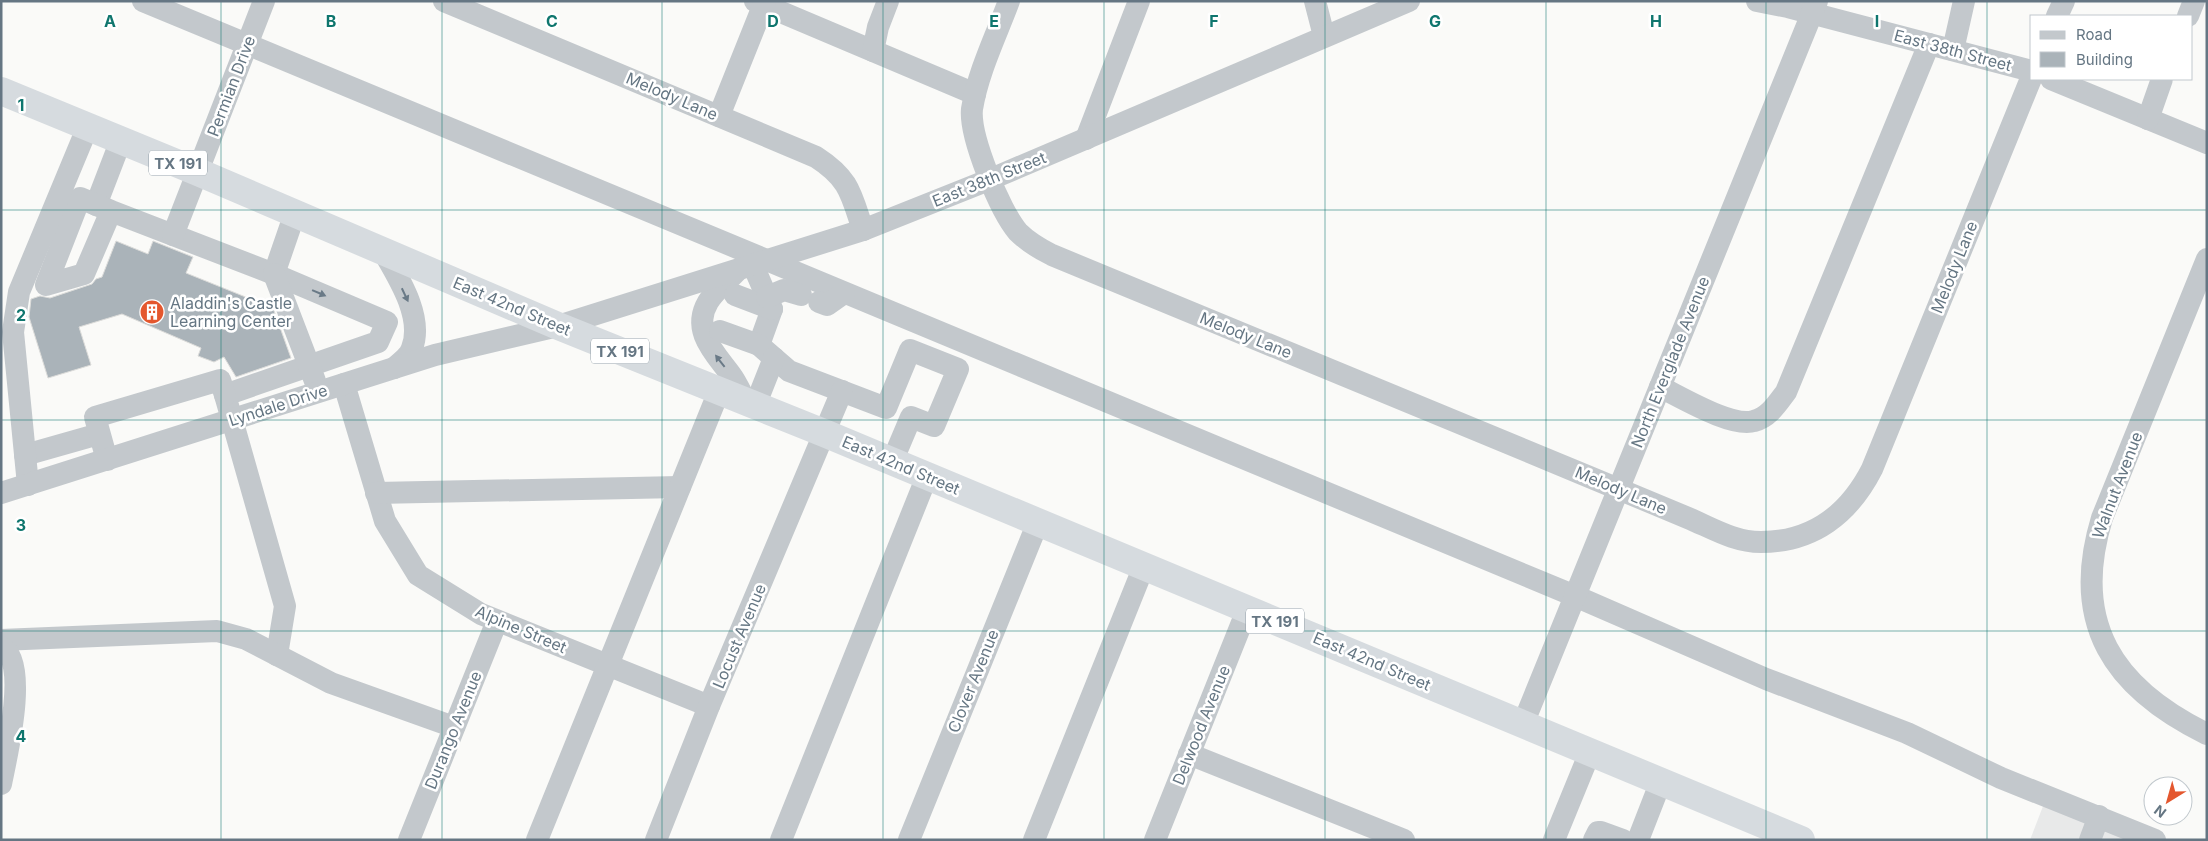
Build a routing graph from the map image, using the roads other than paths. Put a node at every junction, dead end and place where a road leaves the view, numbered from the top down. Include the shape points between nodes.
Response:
1 (144, 1) edge
2 (264, 1) edge
3 (444, 1) edge
4 (888, 1) edge
5 (1009, 1) edge
6 (1138, 1) edge
7 (1315, 1) edge
8 (1409, 1) edge
9 (1757, 1) edge
10 (1964, 1) edge
11 (2064, 1) edge
12 (2194, 1) edge
13 (761, 3) edge
14 (1814, 7) edge
15 (2057, 15) edge
16 (2188, 15) edge
17 (1324, 36) junction
18 (247, 44) junction
19 (1928, 44) junction
20 (1952, 50) junction
21 (872, 51) junction
22 (2030, 70) edge
23 (2030, 80) edge
24 (2053, 80) edge
25 (2162, 80) edge
26 (1, 91) edge
27 (976, 94) junction
28 (719, 116) junction
29 (2148, 119) junction
30 (88, 126) junction
31 (1086, 139) junction
32 (121, 140) junction
33 (2207, 143) edge
34 (198, 172) junction
35 (991, 179) junction
36 (295, 213) junction
37 (863, 230) junction
38 (173, 235) junction
39 (383, 251) junction
40 (2207, 259) edge
41 (753, 265) junction
42 (796, 272) junction
43 (274, 274) junction
44 (844, 292) junction
45 (735, 295) dead end
46 (810, 299) junction
47 (769, 303) junction
48 (919, 324) junction
49 (558, 326) junction
50 (720, 331) dead end
51 (910, 350) junction
52 (766, 352) junction
53 (310, 366) junction
54 (394, 368) junction
55 (344, 384) junction
56 (1660, 387) junction
57 (719, 391) junction
58 (842, 391) junction
59 (318, 393) junction
60 (225, 395) junction
61 (750, 404) junction
62 (886, 408) junction
63 (911, 417) junction
64 (233, 420) junction
65 (824, 433) junction
66 (99, 434) junction
67 (25, 455) junction
68 (107, 460) junction
69 (892, 462) junction
70 (927, 476) junction
71 (28, 485) junction
72 (680, 487) junction
73 (1618, 488) junction
74 (1, 493) edge
75 (376, 493) junction
76 (1038, 522) junction
77 (1144, 566) junction
78 (1575, 596) junction
79 (1248, 610) junction
80 (497, 620) junction
81 (1, 640) edge
82 (1, 647) edge
83 (277, 655) junction
84 (607, 665) junction
85 (709, 706) junction
86 (1523, 724) junction
87 (454, 727) junction
88 (2207, 734) edge
89 (1590, 752) junction
90 (1189, 754) junction
91 (1661, 781) junction
92 (1, 784) edge
93 (2099, 816) junction
94 (1595, 837) edge
95 (410, 840) edge
96 (537, 840) edge
97 (656, 840) edge
98 (781, 840) edge
99 (909, 840) edge
100 (1034, 840) edge
101 (1155, 840) edge
102 (1404, 840) edge
103 (1554, 840) edge
104 (1622, 840) edge
105 (1638, 840) edge
106 (1801, 840) edge
107 (2090, 840) edge
108 (2155, 840) edge

1 - 18 street
2 - 18 street, Permian Drive
3 - 28 street, Melody Lane
4 - 21 street
5 - 27 street
6 - 31 street
7 - 17 street
8 - 17 street, East 38th Street
9 - 14 street, East 38th Street
10 - 20 street
11 - 15 street
12 - 16 street
13 - 21 street
13 - 28 street
14 - 19 street, East 38th Street
14 - 56 street, North Everglade Avenue
17 - 31 street, East 38th Street
18 - 34 street, Permian Drive
18 - 41 street
19 - 20 street, East 38th Street
19 - 56 street via 1786,392 1777,404 1756,421 1744,423
20 - 22 street, East 38th Street
21 - 27 street
23 - 73 street, Melody Lane via 1872,469 1850,503 1818,528 1793,538 1759,542 1719,533
24 - 29 street
25 - 29 street
26 - 30 highway, East 42nd Street / TX 191
27 - 35 street via 972,124
28 - 37 street, Melody Lane via 816,157 833,168 850,192
29 - 33 street
30 - 32 highway, East 42nd Street / TX 191
30 - 67 street via 19,292 15,309 13,332
31 - 35 street, East 38th Street
32 - 34 highway, East 42nd Street / TX 191
32 - 38 street via 103,208
34 - 36 highway, East 42nd Street / TX 191
34 - 38 street, Permian Drive
35 - 37 street, East 38th Street
35 - 73 street, Melody Lane via 1019,232 1034,246 1052,255
36 - 39 highway, East 42nd Street / TX 191
36 - 43 street
37 - 41 street, East 38th Street
38 - 43 street
39 - 49 highway, East 42nd Street / TX 191
39 -> 54 street via 410,306 416,328 412,350
40 - 88 street, Walnut Avenue via 2102,518 2094,544 2091,571 2092,599 2098,626 2109,652 2124,674 2143,695 2170,715
41 - 42 street
41 - 47 street
41 - 49 street, East 38th Street
61 -> 41 street via 708,346 702,320 709,301
42 - 44 street
42 - 46 street
43 - 53 street
43 -> 53 street via 387,322 378,342
44 - 46 street via 827,305
44 - 48 street
45 - 47 street
46 - 47 street via 784,290
47 - 52 street
48 - 51 street
48 - 78 street
49 - 54 street, Lyndale Drive
49 - 57 highway, East 42nd Street / TX 191
50 - 52 street
51 - 62 street
51 - 63 street via 958,369 934,426
52 - 58 street via 789,371
52 - 61 street
53 - 59 street
53 - 60 street
54 - 55 street, Lyndale Drive
55 - 59 street, Lyndale Drive
55 - 75 street, Alpine Street
56 - 73 street, North Everglade Avenue
57 - 61 highway, East 42nd Street / TX 191
57 - 72 street
58 - 62 street
58 - 65 street, Locust Avenue
59 - 64 street, Lyndale Drive
60 - 64 street
60 - 66 street via 220,380 94,417
61 - 65 highway, East 42nd Street / TX 191
62 - 63 street
63 - 69 street
64 - 68 street, Lyndale Drive
64 - 83 street via 285,606
65 - 69 highway, East 42nd Street / TX 191
65 - 85 street, Locust Avenue
66 - 67 street
66 - 68 street
67 - 71 street
68 - 71 street, Lyndale Drive
69 - 70 highway, East 42nd Street / TX 191
70 - 76 highway, East 42nd Street / TX 191
70 - 98 street
71 - 74 street, Lyndale Drive
72 - 75 street
72 - 84 street
73 - 78 street, North Everglade Avenue
75 - 80 street, Alpine Street via 385,521 418,576 481,614
76 - 77 highway, East 42nd Street / TX 191
76 - 99 street, Clover Avenue
77 - 79 highway, East 42nd Street / TX 191
77 - 100 street
78 - 86 street, North Everglade Avenue
78 - 93 street via 1766,679 1907,733 2001,778
79 - 86 highway, East 42nd Street / TX 191
79 - 90 street, Delwood Avenue
80 - 84 street, Alpine Street
80 - 87 street, Durango Avenue
81 - 83 street via 217,631 246,639
82 - 92 street via 15,666 13,716
83 - 87 street via 330,682
84 - 85 street, Alpine Street
84 - 96 street
85 - 97 street, Locust Avenue
86 - 89 highway, East 42nd Street / TX 191
87 - 95 street, Durango Avenue
89 - 91 highway, East 42nd Street / TX 191
89 - 103 street
90 - 101 street, Delwood Avenue
90 - 102 street
91 - 105 street
91 - 106 highway, East 42nd Street / TX 191
93 - 107 street
93 - 108 street
94 - 104 street via 1601,832

